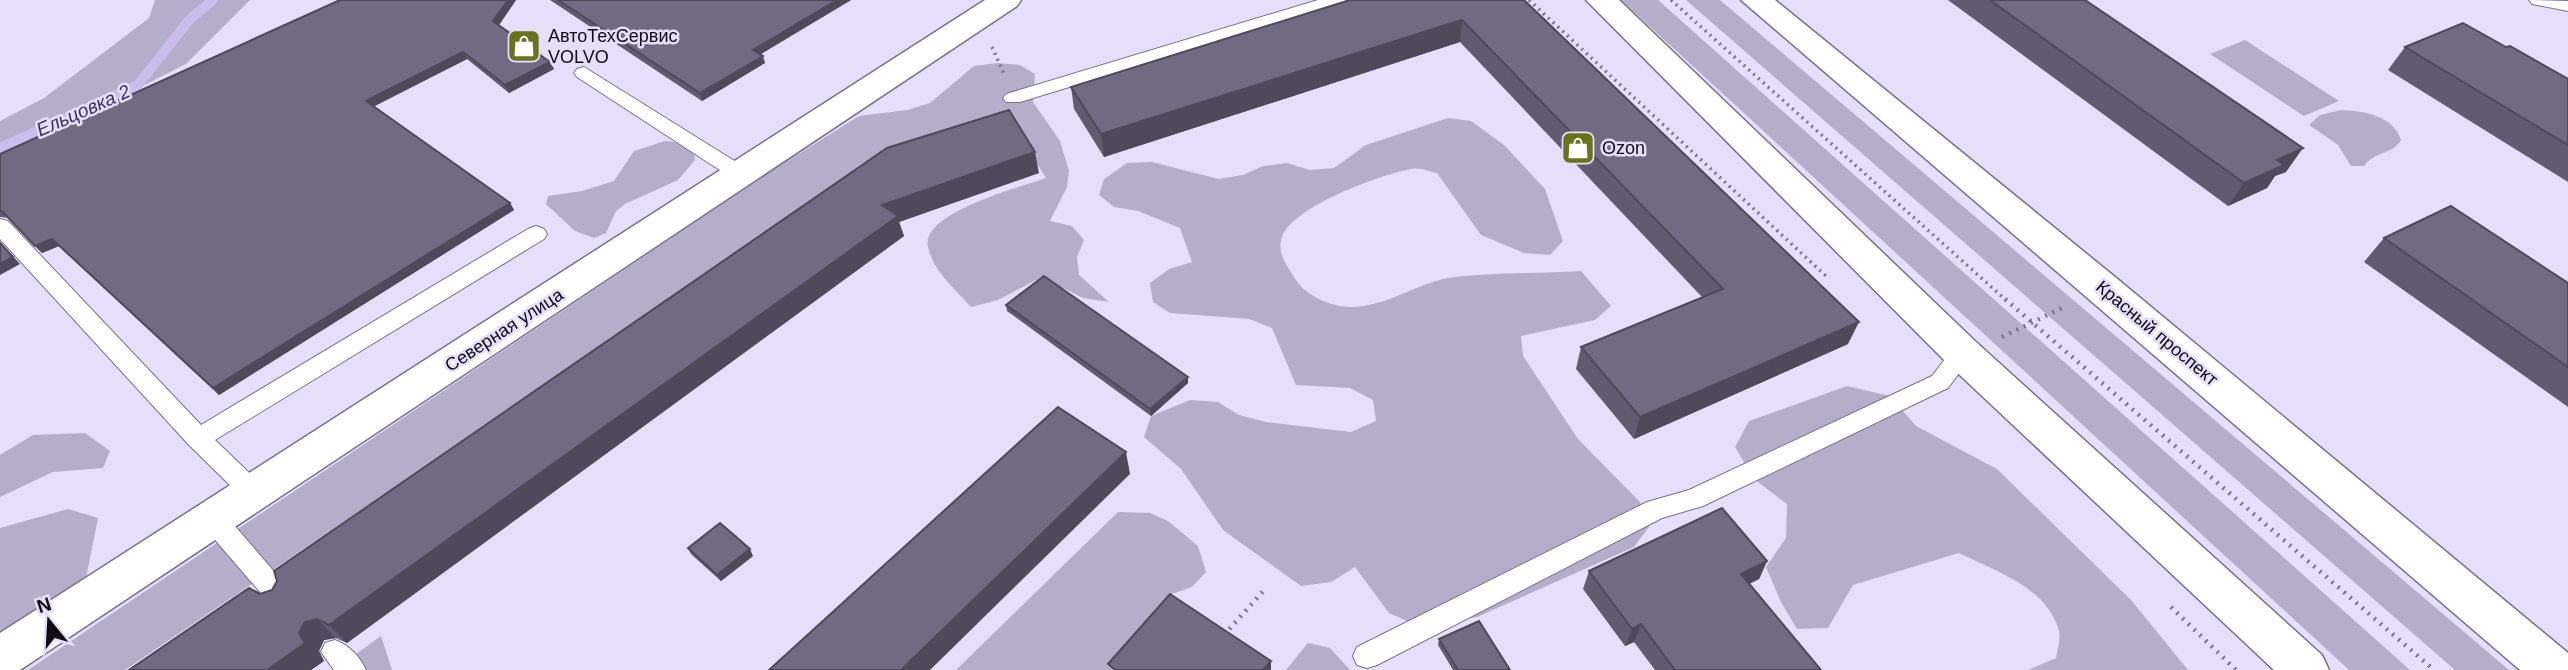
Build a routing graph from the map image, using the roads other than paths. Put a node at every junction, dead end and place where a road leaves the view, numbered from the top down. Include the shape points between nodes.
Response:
1 (1006, 0) edge
2 (1337, 0) edge
3 (1601, 0) edge
4 (1756, 0) edge
5 (2538, 0) edge
6 (2568, 6) edge
7 (583, 74) dead end
8 (1013, 98) dead end
9 (742, 175) junction
10 (0, 226) edge
11 (536, 234) dead end
12 (1962, 353) junction
13 (198, 438) junction
14 (254, 493) junction
15 (213, 519) junction
16 (281, 598) edge
17 (1367, 656) dead end
18 (0, 658) edge
19 (2568, 661) edge
20 (2306, 670) edge
21 (2554, 670) edge

1 - 9 main road, Северная улица
2 - 8 lane
3 - 12 main road
4 - 21 main road, Красный проспект
5 - 6 lane
7 - 9 lane
9 - 14 main road, Северная улица
10 - 13 lane
11 - 13 lane
12 - 17 lane via 1940,382 1694,499 1656,509
12 - 20 main road
13 - 14 lane
14 - 15 main road, Северная улица
15 - 16 lane
15 - 18 main road, Северная улица
19 - 21 lane

